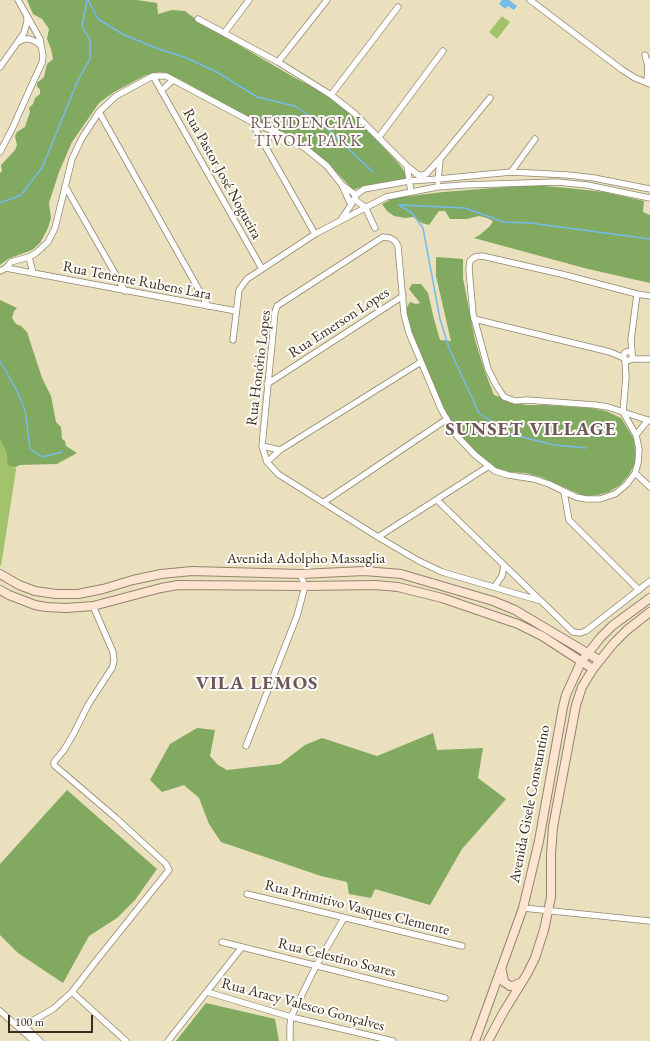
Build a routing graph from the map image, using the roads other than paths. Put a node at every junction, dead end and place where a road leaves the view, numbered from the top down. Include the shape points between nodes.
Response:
1 (18, 0) edge
2 (249, 0) edge
3 (327, 0) edge
4 (530, 0) edge
5 (398, 7) dead end
6 (27, 15) junction
7 (198, 19) dead end
8 (225, 32) junction
9 (17, 43) junction
10 (41, 46) junction
11 (443, 51) dead end
12 (645, 55) dead end
13 (278, 62) junction
14 (649, 64) edge
15 (0, 67) edge
16 (153, 76) junction
17 (173, 80) junction
18 (649, 83) edge
19 (161, 91) junction
20 (331, 95) junction
21 (490, 98) dead end
22 (100, 112) junction
23 (252, 122) junction
24 (274, 131) junction
25 (379, 137) junction
26 (535, 139) dead end
27 (264, 145) junction
28 (0, 152) edge
29 (440, 159) junction
30 (407, 166) junction
31 (512, 172) junction
32 (438, 178) junction
33 (409, 181) junction
34 (342, 185) junction
35 (65, 186) junction
36 (437, 187) junction
37 (650, 189) edge
38 (411, 192) junction
39 (650, 198) edge
40 (354, 200) junction
41 (365, 207) junction
42 (340, 221) junction
43 (375, 228) dead end
44 (315, 234) junction
45 (29, 257) junction
46 (6, 268) junction
47 (262, 269) junction
48 (0, 271) edge
49 (33, 274) junction
50 (125, 291) junction
51 (636, 294) junction
52 (403, 296) junction
53 (650, 296) edge
54 (208, 306) junction
55 (236, 312) junction
56 (474, 319) junction
57 (233, 340) dead end
58 (629, 356) junction
59 (647, 359) edge
60 (421, 362) junction
61 (267, 384) junction
62 (623, 412) junction
63 (447, 419) junction
64 (649, 421) edge
65 (636, 436) junction
66 (262, 446) junction
67 (280, 450) junction
68 (267, 462) junction
69 (490, 466) junction
70 (635, 473) junction
71 (650, 487) edge
72 (564, 492) junction
73 (436, 500) junction
74 (324, 502) junction
75 (378, 537) junction
76 (504, 565) junction
77 (0, 574) edge
78 (300, 574) junction
79 (650, 581) edge
80 (305, 586) junction
81 (494, 586) junction
82 (103, 589) junction
83 (0, 590) edge
84 (639, 590) junction
85 (650, 598) edge
86 (541, 601) junction
87 (107, 603) junction
88 (93, 606) junction
89 (650, 612) edge
90 (600, 637) junction
91 (572, 643) junction
92 (588, 653) junction
93 (599, 660) junction
94 (581, 662) junction
95 (593, 669) junction
96 (246, 746) dead end
97 (247, 894) dead end
98 (522, 908) junction
99 (549, 911) junction
100 (344, 918) junction
101 (650, 921) edge
102 (222, 942) dead end
103 (462, 946) dead end
104 (242, 947) junction
105 (316, 966) junction
106 (502, 970) junction
107 (523, 981) junction
108 (72, 992) junction
109 (207, 992) junction
110 (445, 998) dead end
111 (1, 1012) edge
112 (291, 1017) junction
113 (22, 1027) junction
114 (34, 1041) edge
115 (40, 1041) edge
116 (126, 1041) edge
117 (168, 1041) edge
118 (290, 1041) edge
119 (393, 1041) edge
120 (476, 1041) edge
121 (488, 1041) edge

1 - 6 street
2 - 8 street
3 - 13 street
4 - 18 street via 621,69
5 - 20 street
6 - 9 street via 26,27
6 - 10 street
7 - 8 street
8 - 13 street
9 - 10 street via 29,39
9 - 15 street
10 - 28 street via 42,63
11 - 25 street
12 - 14 street
13 - 20 street
14 - 18 street
16 - 17 street via 166,76
16 - 19 street, Rua Pastor José Nogueira
16 - 22 street via 116,96
17 - 19 street
17 - 23 street
19 - 47 street, Rua Pastor José Nogueira
20 - 25 street via 354,112
21 - 29 street
22 - 35 street via 82,138 72,159
22 - 54 street
23 - 24 street
23 - 27 street
24 - 27 street
24 - 34 street via 305,148 327,166
25 - 30 street
26 - 31 street
27 - 44 street
29 - 30 street via 423,175 418,175
29 - 32 street
30 - 33 street
31 - 32 street
31 - 37 street via 588,177
32 - 33 street
32 - 36 street
33 - 38 street
33 - 40 street via 364,189
34 - 40 street
34 - 40 street
35 - 45 street via 55,228 48,242
35 - 50 street
36 - 38 street
36 - 39 street via 557,182 587,185
38 - 41 street via 386,197
40 - 41 street
40 - 42 street
41 - 42 street
41 - 43 street
42 - 44 street
44 - 47 street
45 - 46 street via 11,262
45 - 49 street
46 - 48 street
46 - 49 street, Rua Tenente Rubens Lara
47 - 55 street via 247,279 239,290
49 - 50 street, Rua Tenente Rubens Lara
50 - 54 street, Rua Tenente Rubens Lara
51 - 53 street
51 - 56 street via 482,256 474,257 468,269
51 - 58 street
52 - 60 street via 409,333
52 - 61 street, Rua Emerson Lopes
52 - 61 street, Rua Honório Lopes via 398,246 395,241 383,237 278,306 275,312
54 - 55 street, Rua Tenente Rubens Lara
55 - 57 street
56 - 58 street
56 - 62 street via 488,369 504,397 515,401 595,405
58 - 59 street
58 - 62 street
60 - 63 street
60 - 67 street
61 - 66 street, Rua Honório Lopes
62 - 64 street
62 - 65 street
63 - 69 street via 456,435
63 - 74 street
64 - 65 street
65 - 70 street via 639,449
66 - 67 street
66 - 68 street, Rua Honório Lopes
67 - 68 street
68 - 74 street via 278,474
69 - 72 street via 508,476 544,482
69 - 73 street
70 - 71 street
70 - 72 street via 615,494 600,499 586,499
72 - 84 street via 569,520
73 - 75 street
73 - 76 street
74 - 75 street
75 - 81 street via 442,572
76 - 81 street via 502,576
76 - 86 street
77 - 82 main road, Avenida Adolpho Massaglia via 19,585 56,594 78,594
78 - 80 street
78 - 82 main road, Avenida Adolpho Massaglia via 192,571 162,574
78 - 91 main road, Avenida Adolpho Massaglia via 365,571 401,574 493,601 515,610
79 - 84 street
80 - 87 main road, Avenida Adolpho Massaglia via 178,585
80 - 94 main road, Avenida Adolpho Massaglia via 375,585 427,594 518,624 542,636
80 - 96 street via 292,631
81 - 86 street
82 - 87 main road
83 - 88 main road, Avenida Adolpho Massaglia via 22,601 46,607
84 - 86 street via 586,631 580,632 573,632
85 - 90 main road, Avenida Gisele Constantino
87 - 88 main road, Avenida Adolpho Massaglia
88 - 108 street via 113,652 114,661 54,765 116,818 166,864 169,870
89 - 93 main road, Avenida Gisele Constantino via 627,630
90 - 91 main road via 584,645
90 - 92 main road, Avenida Gisele Constantino
91 - 92 main road, Avenida Adolpho Massaglia
92 - 93 main road, Avenida Adolpho Massaglia
92 - 94 main road, Avenida Gisele Constantino
93 - 95 main road, Avenida Gisele Constantino
94 - 95 main road, Avenida Adolpho Massaglia
94 - 98 main road, Avenida Gisele Constantino via 563,707 540,841
95 - 99 main road, Avenida Gisele Constantino via 582,687 576,705 552,827
97 - 100 street, Rua Primitivo Vasques Clemente
98 - 99 street
98 - 106 main road, Avenida Gisele Constantino
99 - 101 street
99 - 107 main road, Avenida Gisele Constantino via 534,958
100 - 103 street, Rua Primitivo Vasques Clemente
100 - 105 street
102 - 104 street, Rua Celestino Soares
104 - 105 street, Rua Celestino Soares
104 - 109 street
105 - 110 street, Rua Celestino Soares
105 - 112 street
106 - 107 main road via 504,982 510,986
106 - 120 main road, Avenida Gisele Constantino
107 - 121 main road, Avenida Gisele Constantino
108 - 113 street via 53,1009
108 - 116 street
109 - 112 street, Rua Aracy Valesco Gonçalves
109 - 117 street
111 - 113 street
112 - 118 street
112 - 119 street, Rua Aracy Valesco Gonçalves
113 - 114 street
113 - 115 street

